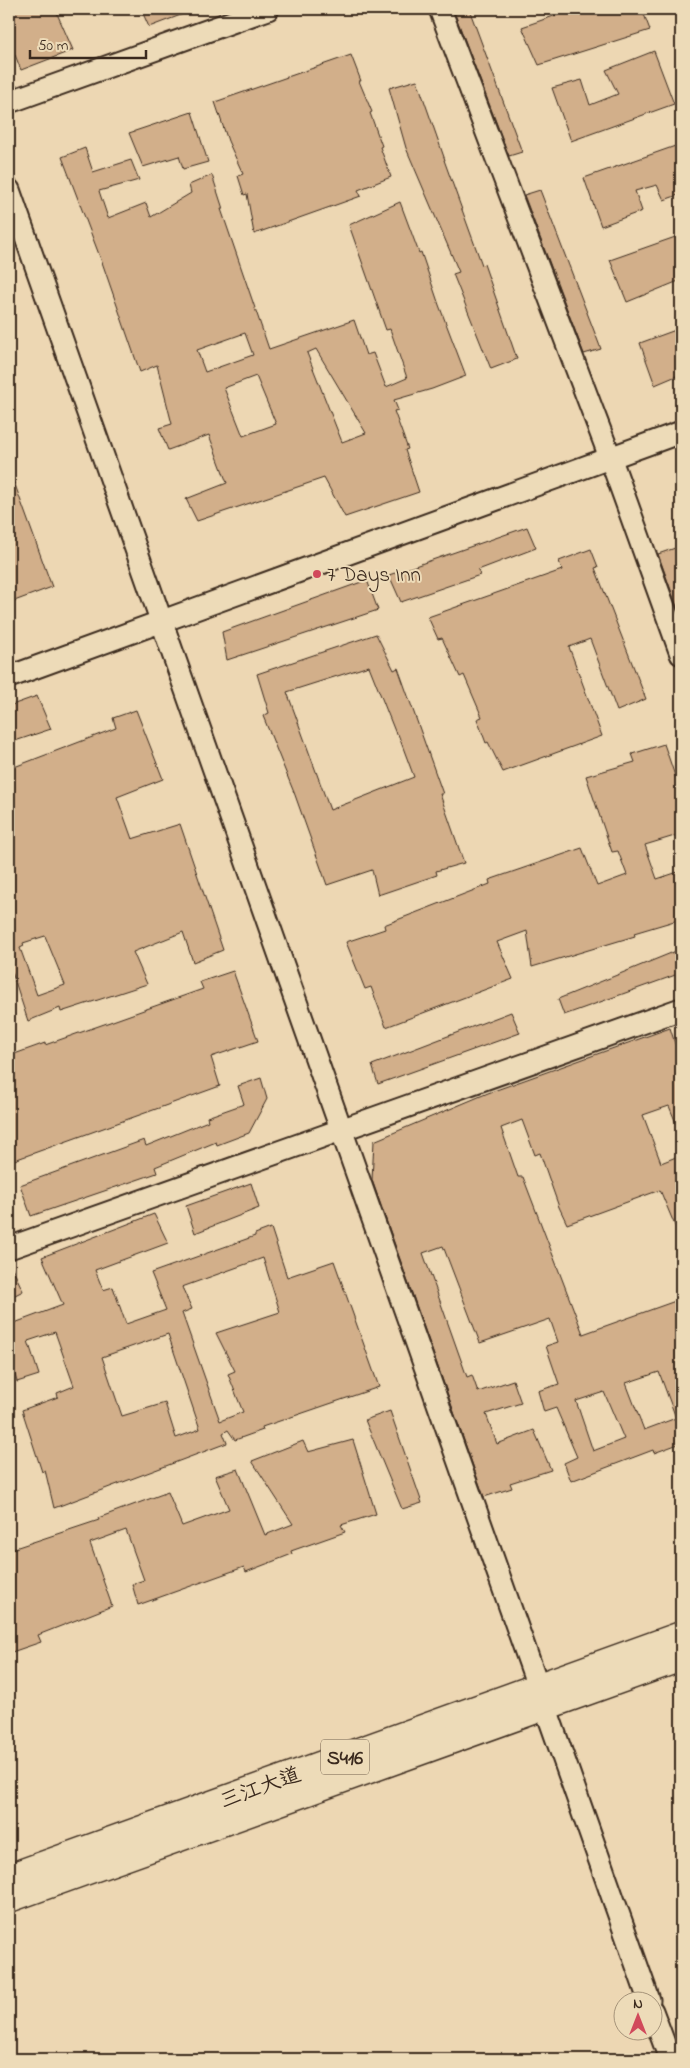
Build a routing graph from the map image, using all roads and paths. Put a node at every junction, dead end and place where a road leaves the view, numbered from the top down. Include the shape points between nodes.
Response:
1 (268, 9) edge
2 (440, 9) edge
3 (9, 102) edge
4 (9, 190) edge
5 (681, 432) edge
6 (610, 457) junction
7 (162, 621) junction
8 (681, 654) edge
9 (9, 677) edge
10 (681, 1008) edge
11 (342, 1131) junction
12 (9, 1248) edge
13 (681, 1636) edge
14 (681, 1657) edge
15 (541, 1697) junction
16 (9, 1878) edge
17 (9, 1898) edge
18 (645, 1990) edge
19 (662, 2038) edge
20 (670, 2059) edge

1 - 3 street
2 - 6 street
4 - 7 street
5 - 6 street
6 - 7 street
6 - 8 street
7 - 9 street
7 - 11 street
10 - 11 street
11 - 12 street
11 - 15 street
13 - 15 main road, 三江大道 / S416
14 - 15 main road, 三江大道 / S416
15 - 16 main road, 三江大道 / S416
15 - 17 main road, 三江大道 / S416
15 - 18 street
19 - 20 street

